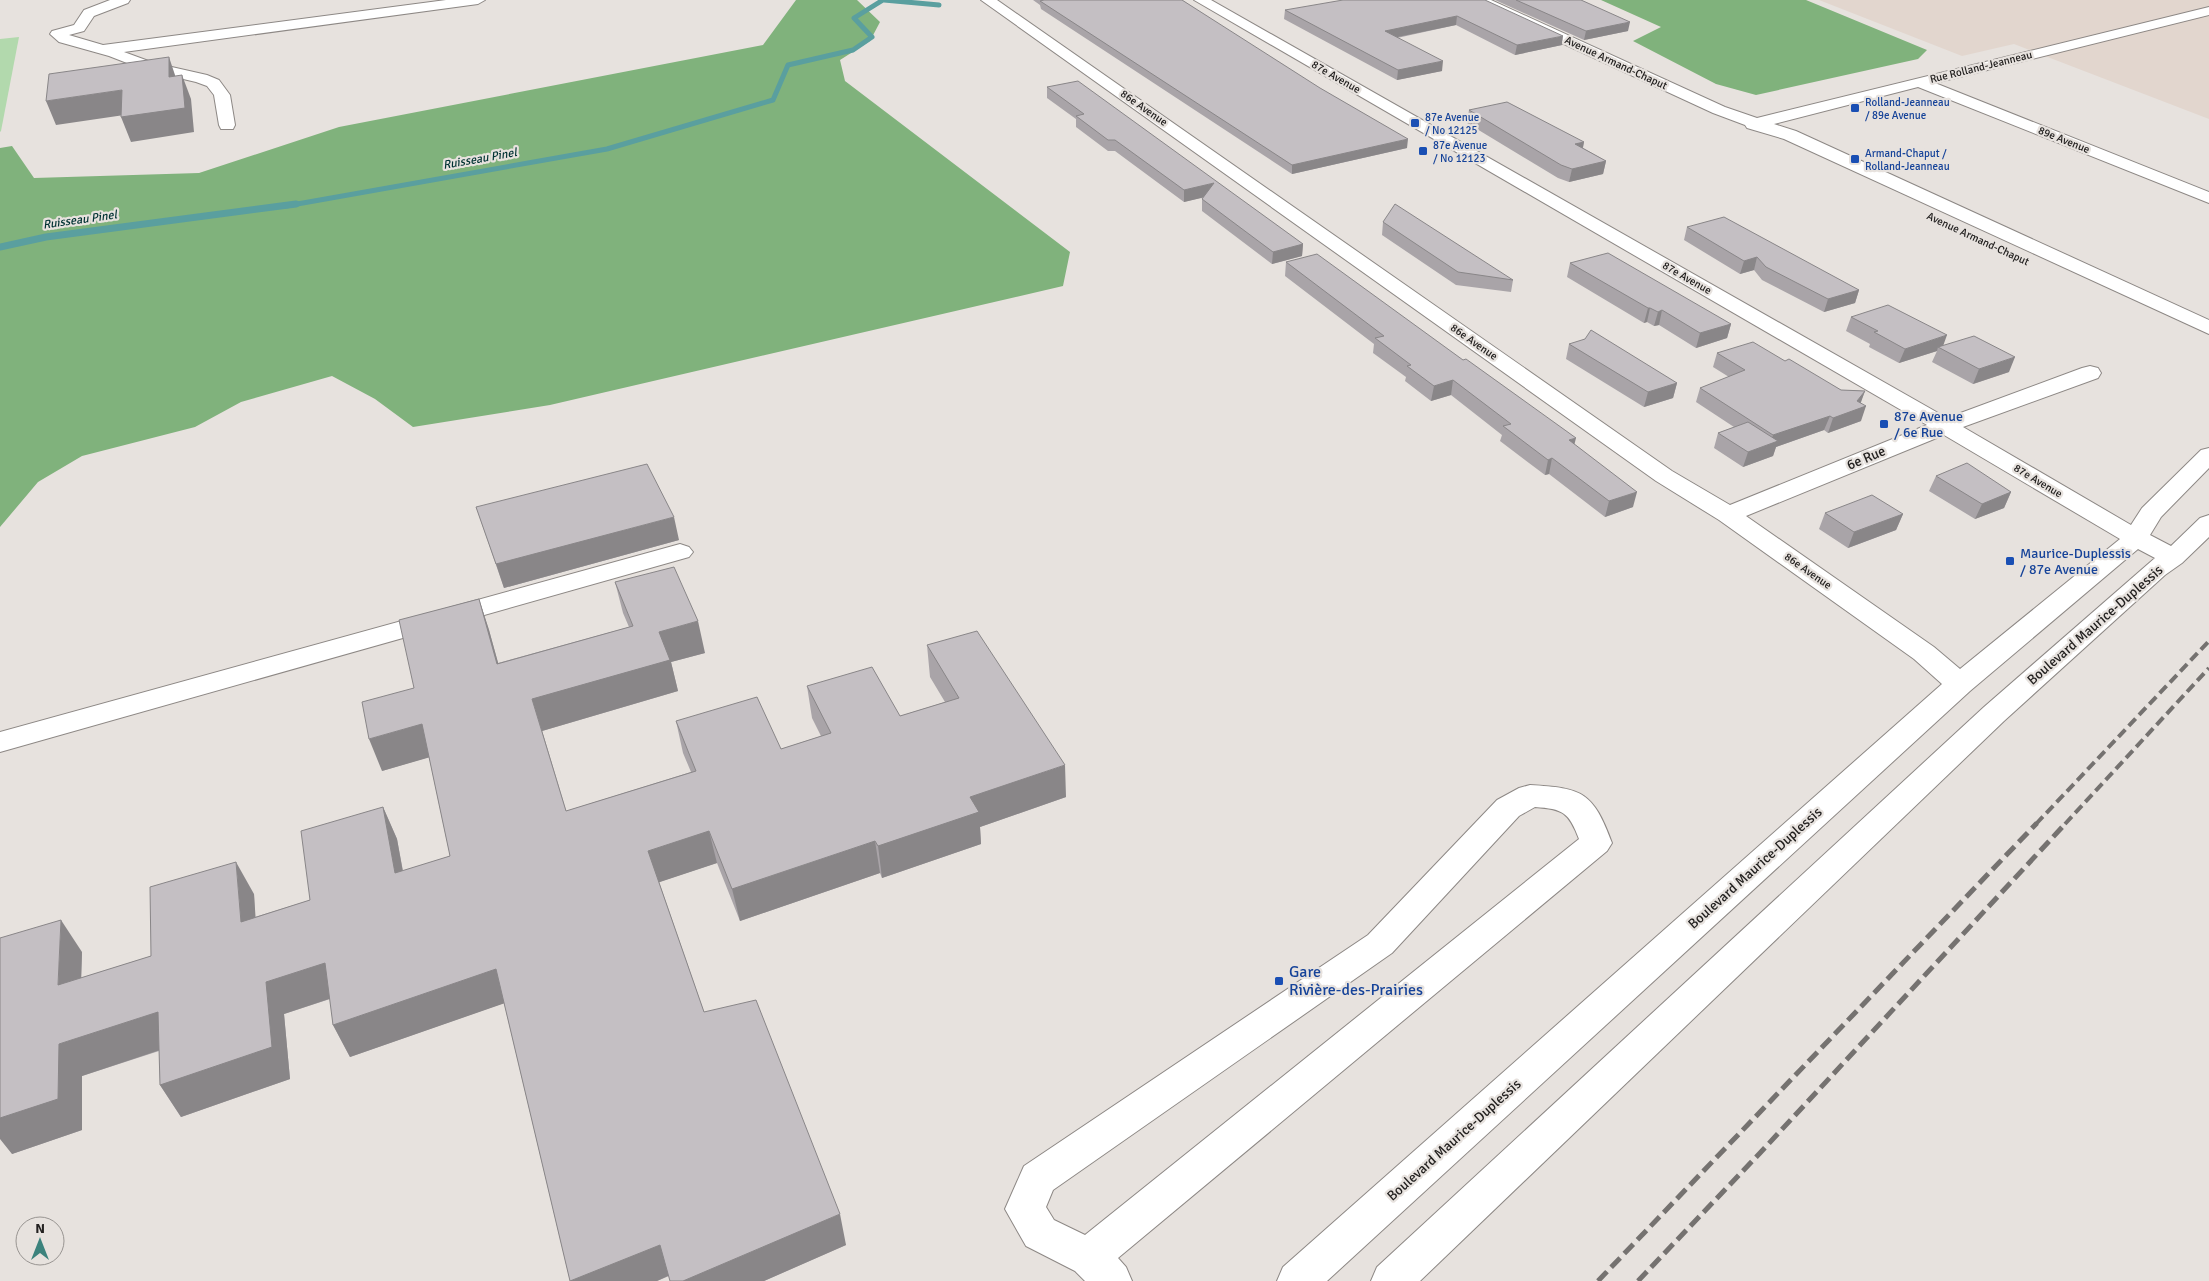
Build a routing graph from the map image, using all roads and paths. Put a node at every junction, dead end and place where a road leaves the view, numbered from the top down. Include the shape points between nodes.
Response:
1 (122, 0) edge
2 (478, 0) edge
3 (988, 0) edge
4 (1201, 0) edge
5 (1480, 0) edge
6 (2209, 12) edge
7 (102, 50) junction
8 (1919, 82) junction
9 (1753, 124) junction
10 (227, 125) dead end
11 (2209, 198) edge
12 (2209, 328) edge
13 (2209, 347) edge
14 (2090, 373) dead end
15 (1945, 426) junction
16 (2209, 455) edge
17 (1728, 516) junction
18 (2209, 522) edge
19 (2136, 538) junction
20 (680, 552) dead end
21 (2173, 558) junction
22 (1960, 684) junction
23 (0, 742) edge
24 (1100, 1269) edge
25 (1297, 1281) edge
26 (1391, 1281) edge

1 - 7 street via 89,13 79,28 57,34
2 - 7 street
3 - 17 street, 86e Avenue via 1664,476
4 - 15 street, 87e Avenue
5 - 9 street, Avenue Armand-Chaput
6 - 8 street, Rue Rolland-Jeanneau
7 - 10 street via 150,67 213,83 222,95
8 - 9 street, Rue Rolland-Jeanneau
8 - 11 street, 89e Avenue
9 - 12 street, Avenue Armand-Chaput via 1790,135
9 - 13 street, Avenue Armand-Chaput via 1768,142
14 - 15 street, 6e Rue
15 - 17 street, 6e Rue
15 - 19 street, 87e Avenue
16 - 19 street, Boulevard Maurice-Duplessis via 2151,513
17 - 22 street, 86e Avenue via 1924,653
18 - 21 street, Boulevard Maurice-Duplessis
19 - 21 street, 87e Avenue
19 - 22 street, Boulevard Maurice-Duplessis
20 - 23 street
21 - 26 street, Boulevard Maurice-Duplessis via 2156,569 1987,721
22 - 25 street, Boulevard Maurice-Duplessis
24 - 24 street via 1596,843 1586,815 1564,798 1530,796 1508,808 1380,944 1038,1178 1024,1210 1040,1233

